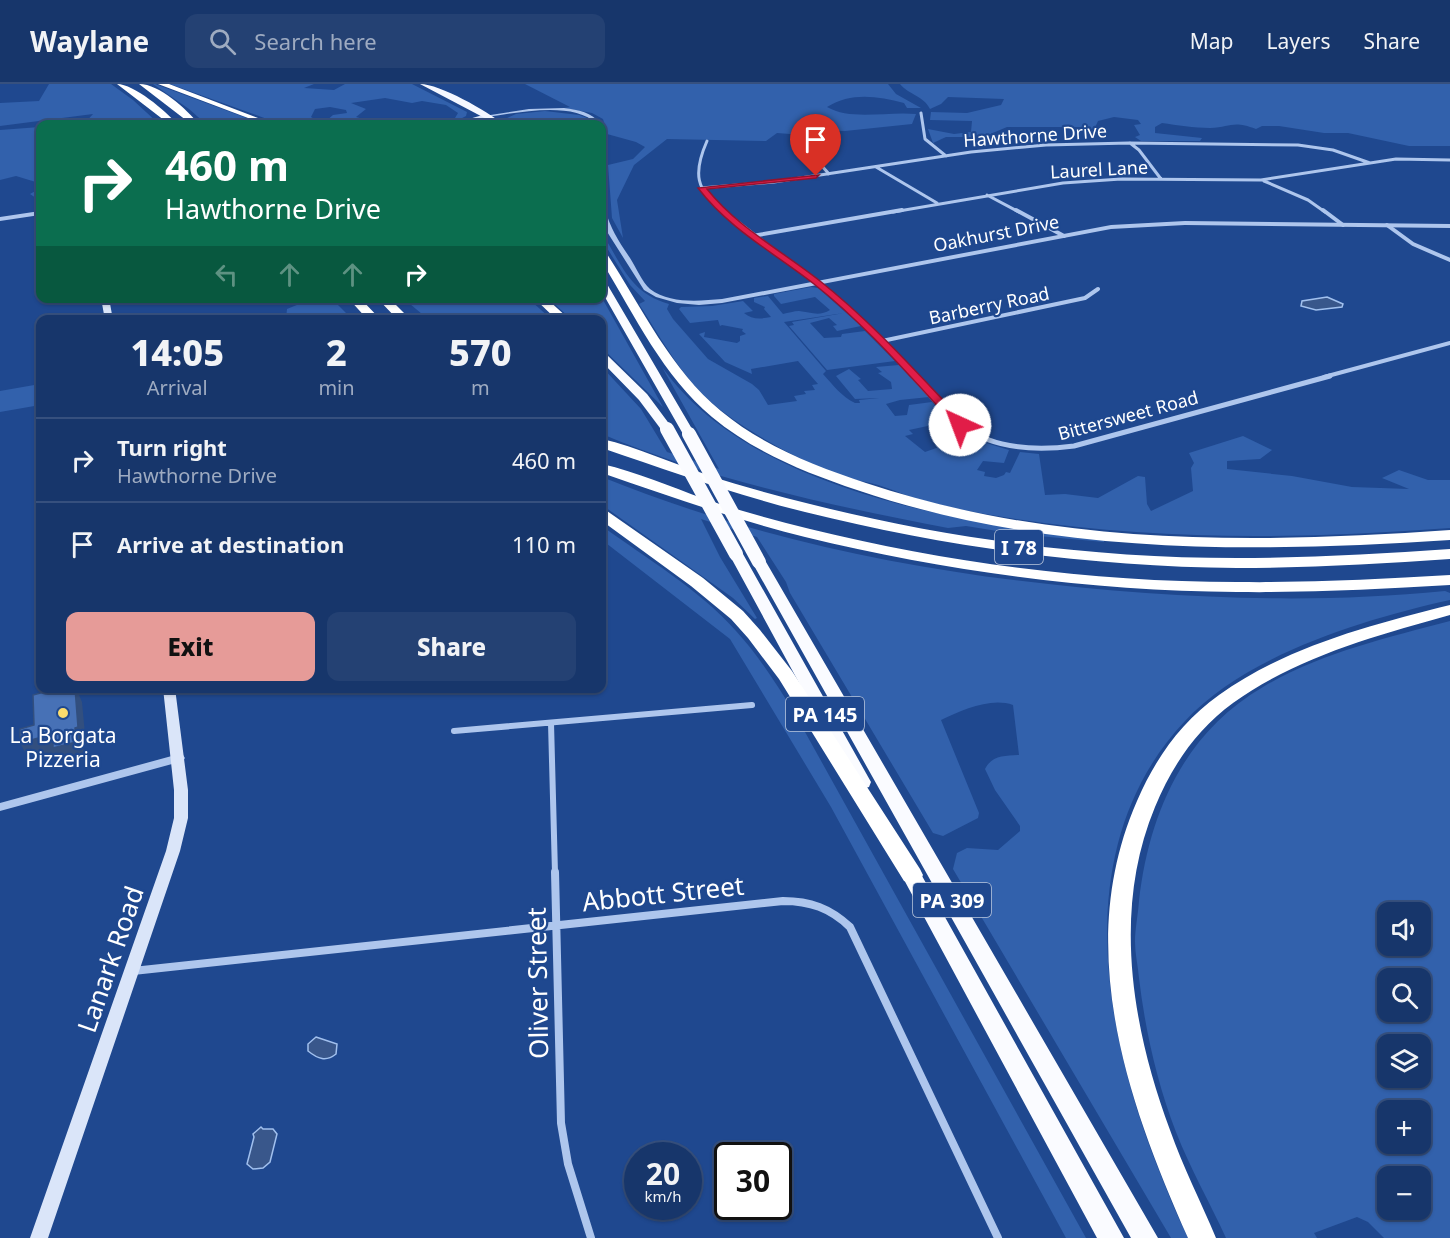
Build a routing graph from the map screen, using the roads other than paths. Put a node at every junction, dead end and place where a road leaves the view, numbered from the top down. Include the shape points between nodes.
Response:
1 (121, 84) edge
2 (143, 84) edge
3 (162, 84) edge
4 (423, 84) edge
5 (921, 113) dead end
6 (486, 116) junction
7 (169, 120) edge
8 (190, 120) edge
9 (259, 120) edge
10 (472, 120) edge
11 (488, 120) edge
12 (493, 120) edge
13 (596, 120) edge
14 (815, 134) dead end
15 (707, 141) dead end
16 (1130, 143) junction
17 (946, 156) junction
18 (1450, 160) edge
19 (1371, 163) junction
20 (875, 167) junction
21 (829, 174) junction
22 (1161, 179) junction
23 (1261, 180) junction
24 (701, 188) junction
25 (987, 195) junction
26 (937, 203) junction
27 (36, 214) edge
28 (0, 219) edge
29 (606, 223) edge
30 (1343, 225) junction
31 (1387, 225) junction
32 (1450, 226) edge
33 (752, 236) junction
34 (1064, 236) junction
35 (1450, 260) edge
36 (606, 261) edge
37 (817, 282) junction
38 (1098, 289) dead end
39 (606, 291) edge
40 (358, 303) edge
41 (387, 303) edge
42 (396, 303) edge
43 (545, 303) edge
44 (549, 303) edge
45 (370, 315) edge
46 (400, 315) edge
47 (406, 315) edge
48 (558, 315) edge
49 (559, 315) edge
50 (882, 341) junction
51 (1450, 343) edge
52 (606, 360) edge
53 (606, 444) edge
54 (606, 470) edge
55 (606, 517) edge
56 (1450, 535) edge
57 (1450, 554) edge
58 (1450, 580) edge
59 (1450, 610) edge
60 (170, 693) edge
61 (752, 705) dead end
62 (551, 723) junction
63 (454, 731) dead end
64 (179, 758) junction
65 (0, 807) edge
66 (912, 875) junction
67 (557, 925) junction
68 (130, 971) junction
69 (39, 1238) edge
70 (591, 1238) edge
71 (998, 1238) edge
72 (1111, 1238) edge
73 (1145, 1238) edge
74 (1202, 1238) edge

1 - 7 highway
2 - 8 highway
3 - 9 highway
4 - 6 main road
5 - 17 street via 927,142
6 - 10 main road
6 - 11 main road
6 - 12 main road
6 - 13 street via 556,110
14 - 21 street via 812,154
15 - 24 street via 696,166
16 - 17 street, Hawthorne Drive via 1046,145
16 - 19 street, Hawthorne Drive via 1307,146
16 - 22 street
17 - 20 street, Hawthorne Drive
18 - 19 street, Laurel Lane via 1406,158
19 - 23 street, Laurel Lane
20 - 21 street, Hawthorne Drive
20 - 26 street
21 - 24 street, Hawthorne Drive
22 - 23 street, Laurel Lane
22 - 25 street, Laurel Lane via 1082,181
23 - 30 street via 1308,200
24 - 33 street, Bittersweet Road
25 - 26 street, Laurel Lane
25 - 34 street
26 - 33 street, Laurel Lane
27 - 28 street
29 - 37 street, Oakhurst Drive via 646,289 658,296 682,302 712,302
30 - 31 street, Oakhurst Drive
30 - 34 street, Oakhurst Drive via 1157,224
31 - 32 street, Oakhurst Drive
31 - 35 street via 1413,244
33 - 37 street, Bittersweet Road
34 - 37 street, Oakhurst Drive
36 - 56 highway via 663,355 685,385 717,414 791,460 879,494 1022,527 1166,541 1307,544
37 - 50 street, Bittersweet Road
38 - 50 street, Barberry Road via 1085,298
39 - 73 highway, PA 309, bridge
40 - 45 highway
41 - 46 highway
42 - 47 highway
43 - 48 highway
44 - 49 main road
50 - 51 street, Bittersweet Road via 969,431 1004,445 1043,449 1074,446
52 - 66 highway, PA 145, bridge via 643,397 667,429
53 - 57 highway, I 78 via 704,481 780,502 930,534 1033,549 1140,559 1263,563
54 - 58 highway, I 78 via 747,518 830,539 915,558 1019,572 1156,585 1296,588
55 - 66 highway, PA 309 via 698,582 754,634 786,675
59 - 74 highway via 1316,650 1271,670 1234,693 1191,730 1165,764 1139,817 1120,903 1122,990 1153,1123
60 - 64 main road, Lanark Road
61 - 62 street
62 - 63 street
62 - 67 street, Oliver Street
64 - 65 street
64 - 68 main road, Lanark Road via 181,818
66 - 72 highway, PA 309
67 - 68 street, Abbott Street
67 - 70 street, Oliver Street via 561,1123 579,1207
67 - 71 street, Abbott Street via 796,900 839,916 850,927
68 - 69 main road, Lanark Road

